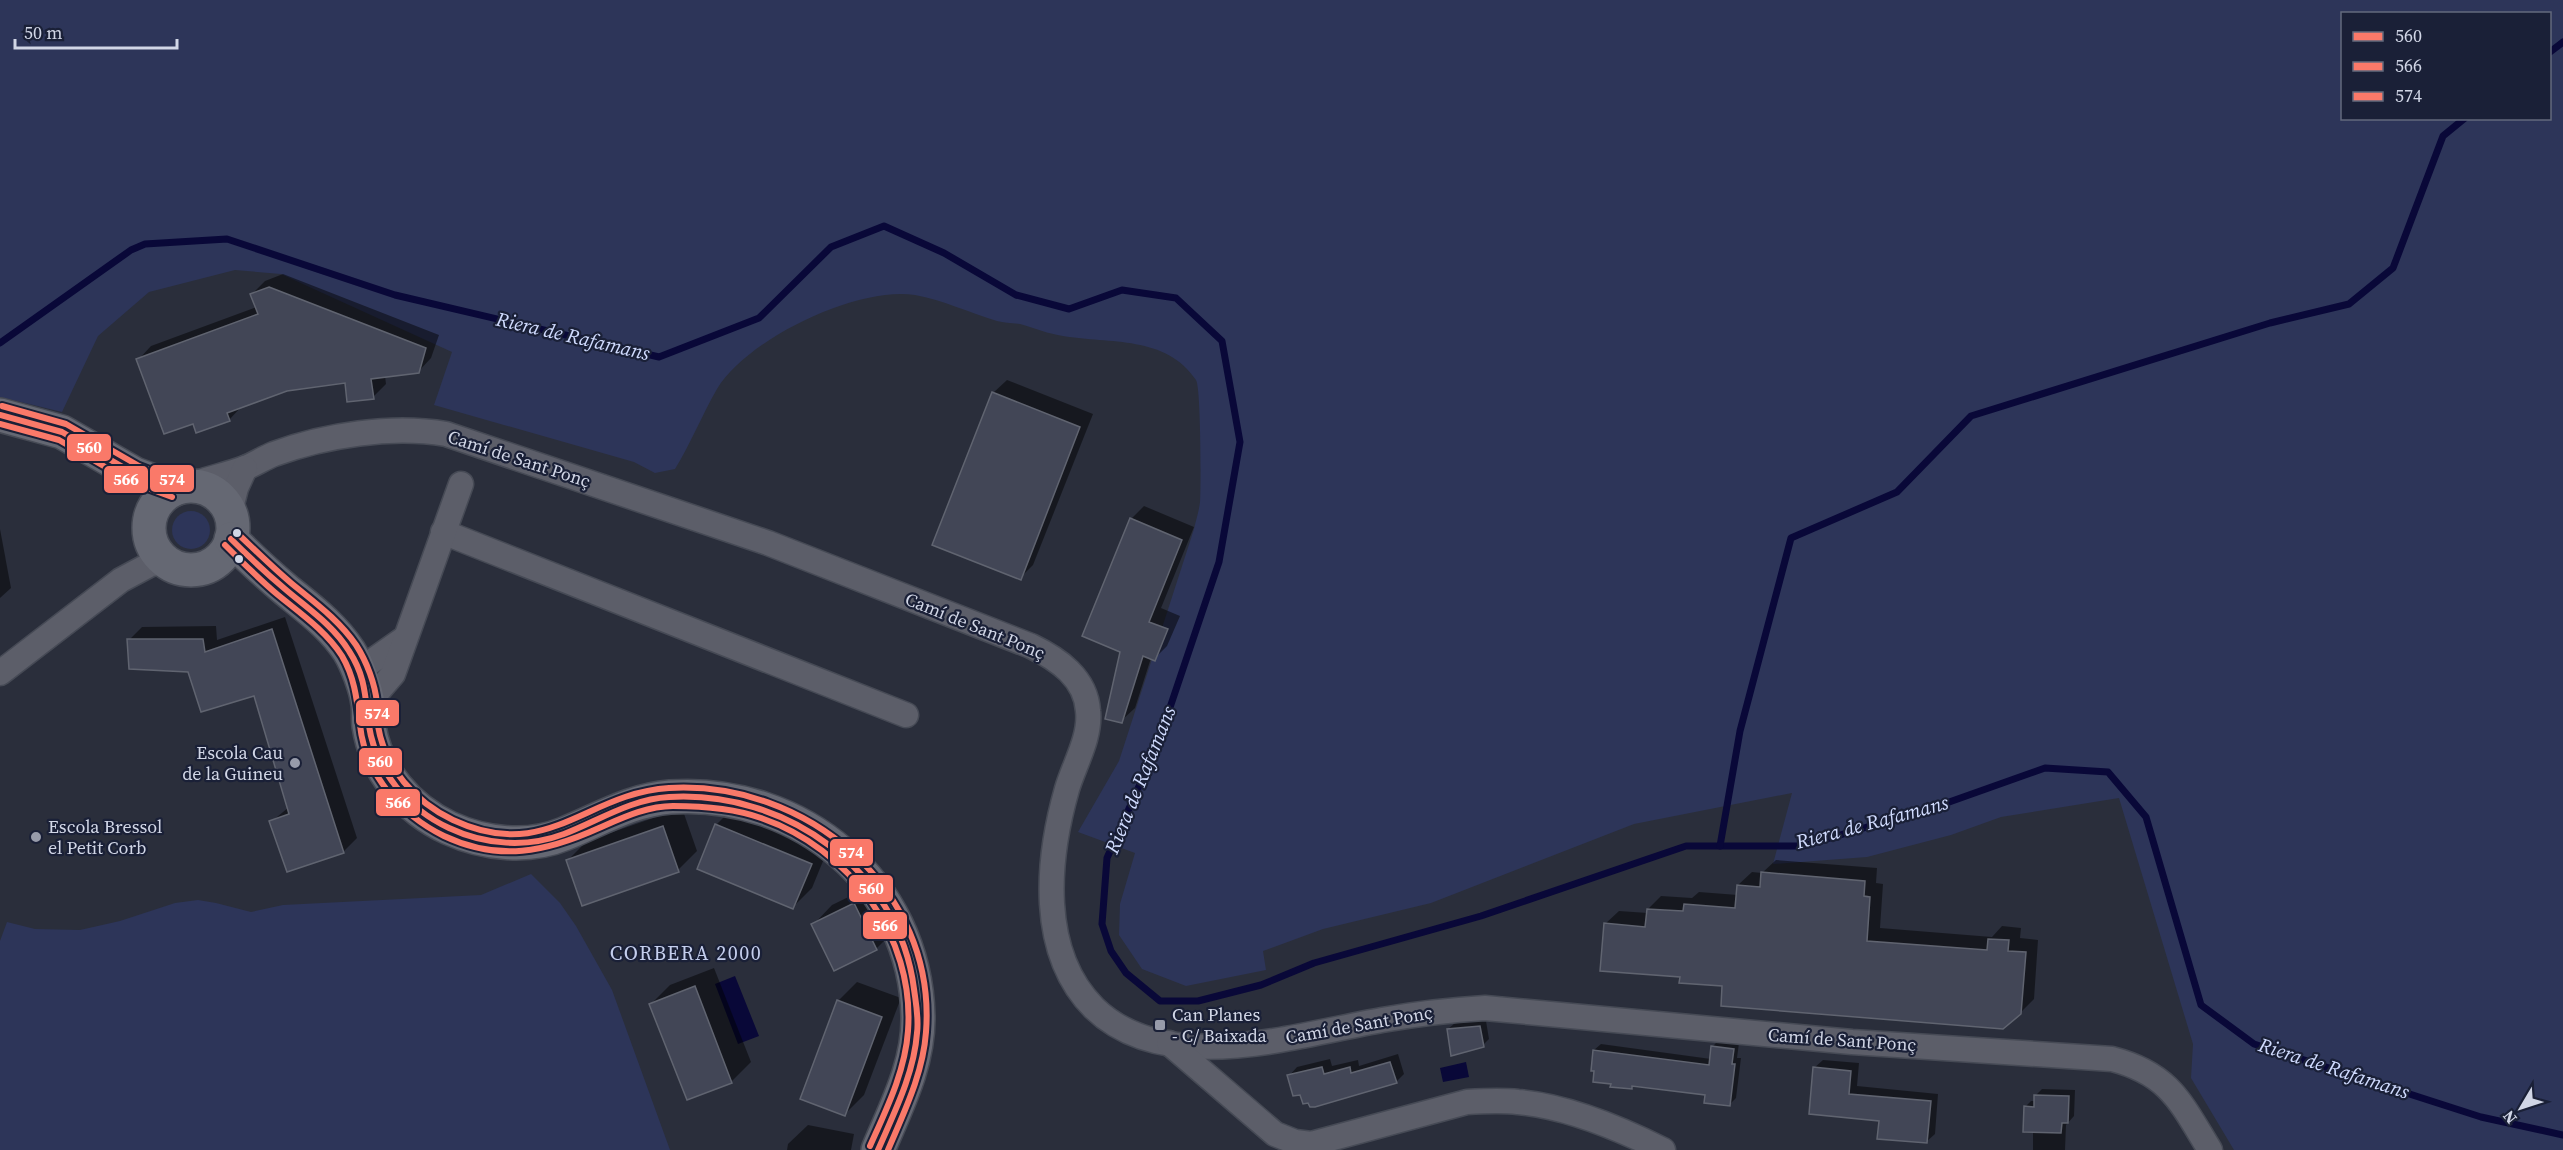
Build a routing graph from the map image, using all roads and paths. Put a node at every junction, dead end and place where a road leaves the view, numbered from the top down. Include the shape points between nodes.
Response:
1 (0, 415) edge
2 (245, 468) junction
3 (135, 474) junction
4 (461, 484) dead end
5 (181, 488) junction
6 (150, 517) junction
7 (231, 525) junction
8 (443, 532) junction
9 (167, 562) junction
10 (205, 568) junction
11 (287, 591) junction
12 (405, 638) junction
13 (356, 664) junction
14 (0, 673) edge
15 (368, 703) junction
16 (906, 715) dead end
17 (1169, 1043) junction
18 (1301, 1147) edge
19 (878, 1150) edge
20 (1663, 1150) edge
21 (2210, 1150) edge

1 - 3 street via 62,432
2 - 5 street, Camí de Sant Ponç
2 - 7 street via 236,488
2 - 17 street, Camí de Sant Ponç via 297,447 359,434 401,429 446,434 768,543 1031,646 1057,660 1077,682 1089,711 1054,858 1053,910 1059,949 1075,984 1094,1008 1124,1029
3 - 5 street
3 - 6 street
4 - 8 street
5 - 6 street via 163,494
5 - 7 street via 200,487 212,492 223,501
6 - 9 street via 151,542
7 - 10 street via 226,551
7 - 11 street
8 - 12 street
8 - 16 street
9 - 10 street via 179,569
9 - 14 street via 151,564 121,580
10 - 11 street
11 - 13 street via 319,615
12 - 13 street via 368,664
12 - 15 street via 393,674
13 - 15 street
15 - 19 street via 368,725 376,753 395,786 430,817 466,834 503,843 530,842 561,836 642,802 668,797 723,798 761,808 806,827 855,864 879,893 904,941 918,1017 913,1063
17 - 18 street via 1275,1134
17 - 21 street, Camí de Sant Ponç via 1215,1047 1246,1044 1382,1020 1485,1008 1852,1042 2112,1059 2147,1071 2174,1092
18 - 20 street via 1467,1102 1494,1101 1553,1108

